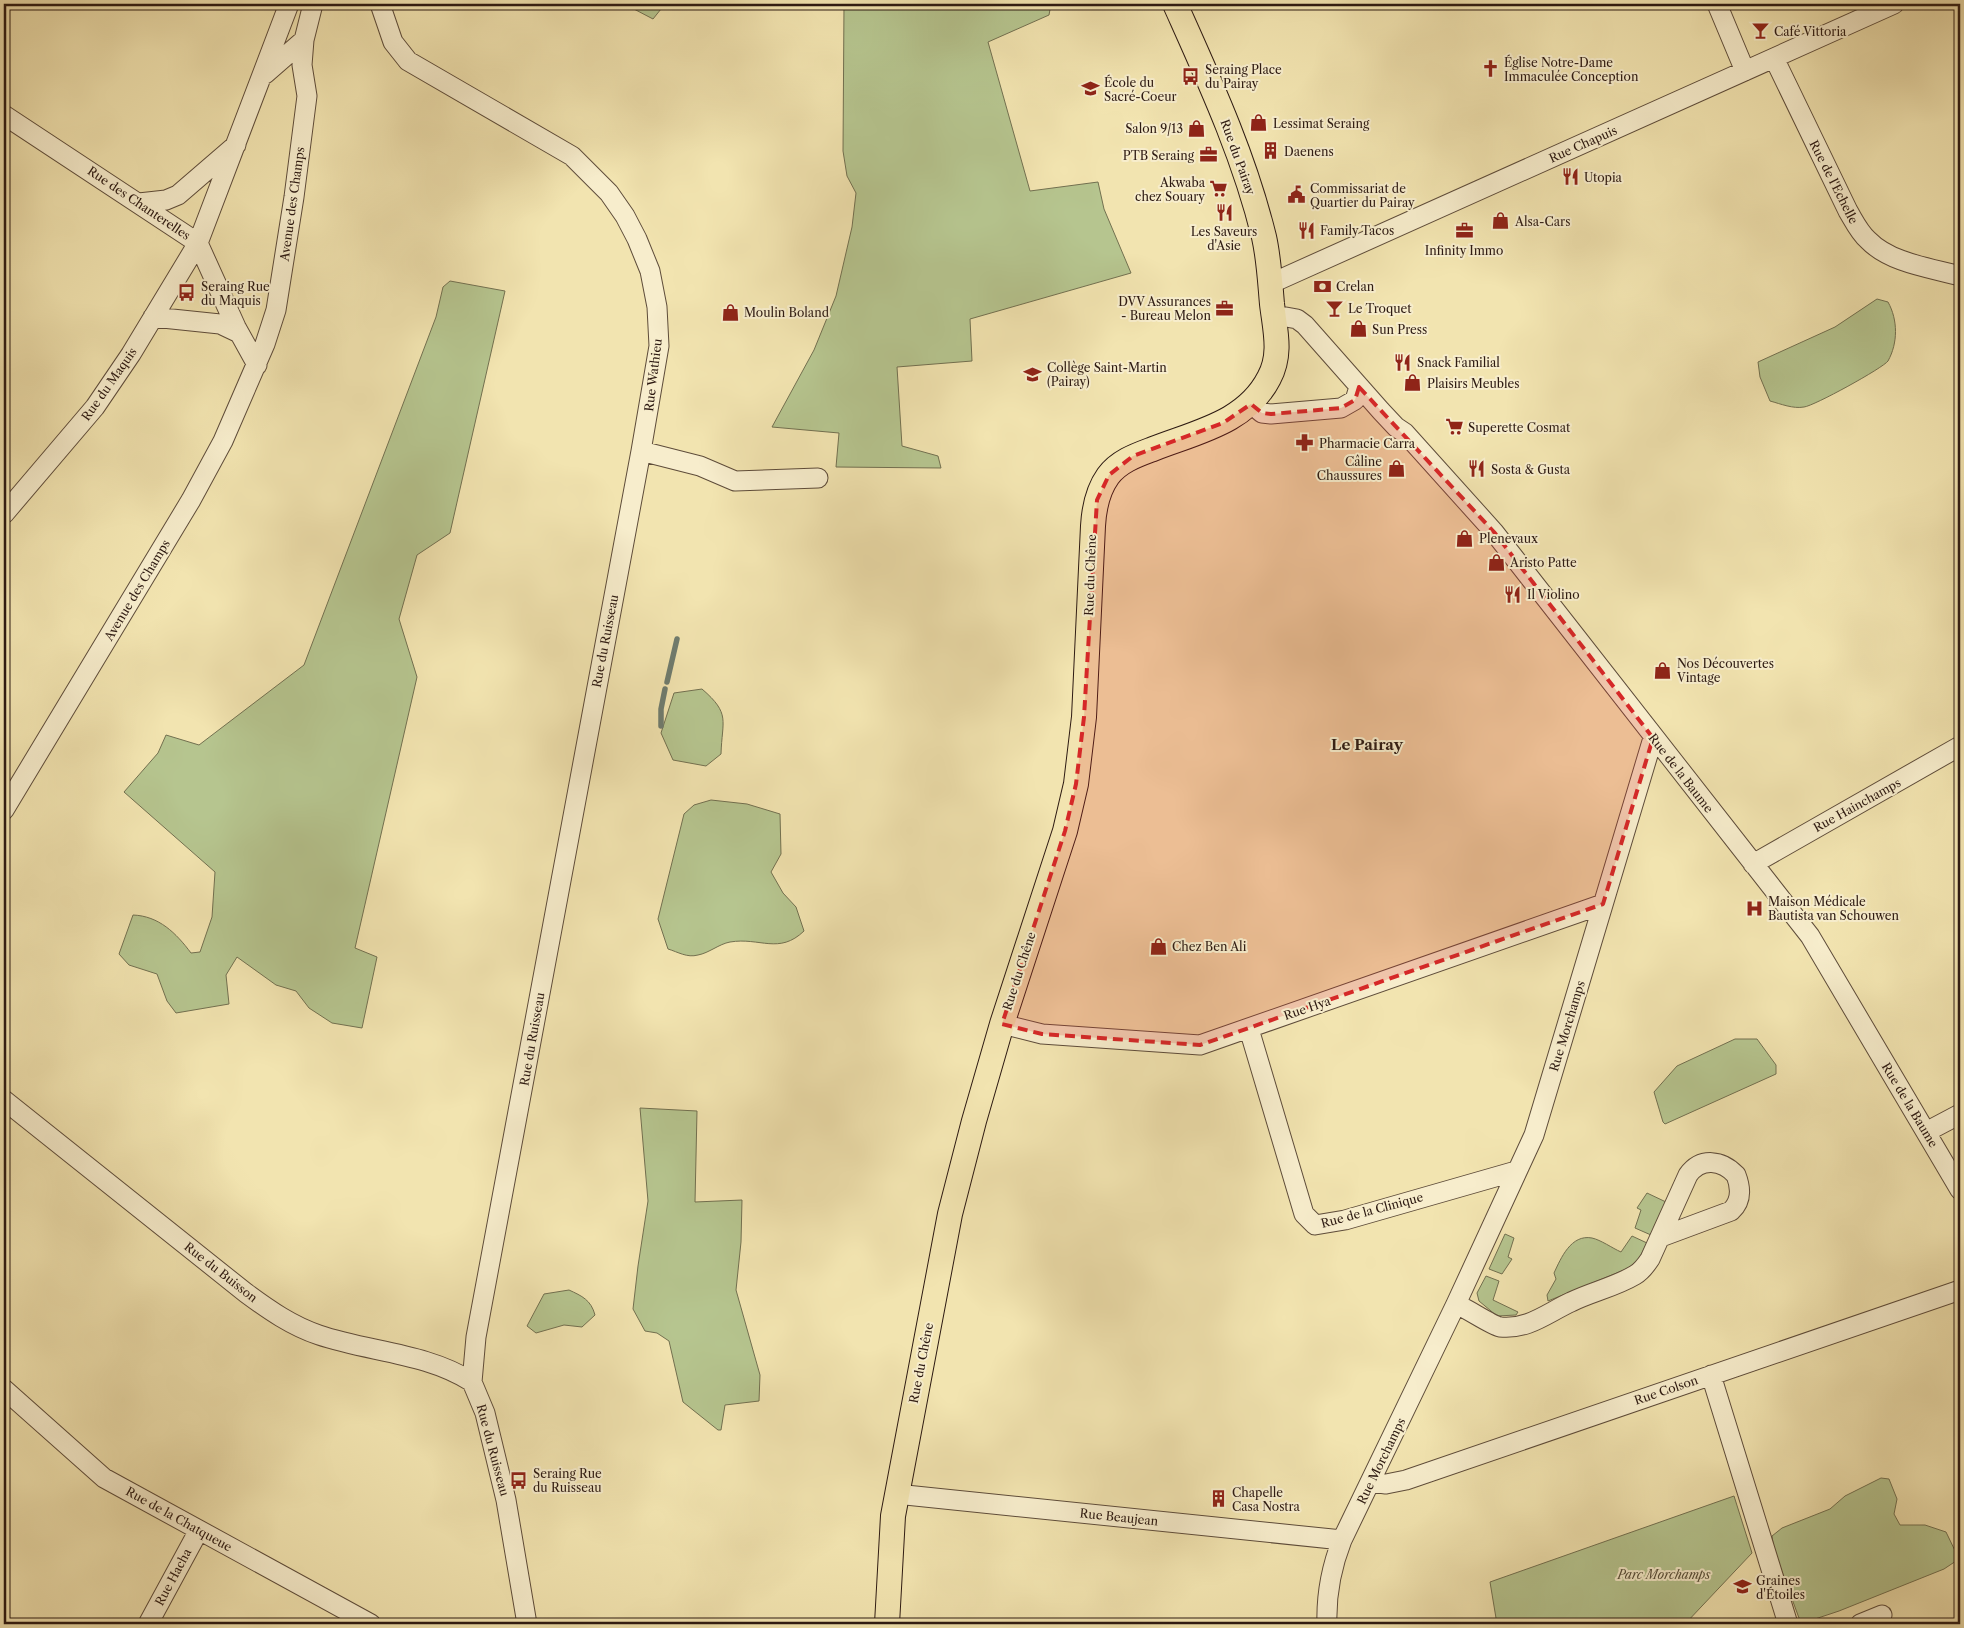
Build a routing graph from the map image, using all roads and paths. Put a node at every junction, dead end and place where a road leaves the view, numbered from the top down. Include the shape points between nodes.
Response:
1 (290, 4) edge
2 (313, 4) edge
3 (380, 4) edge
4 (1175, 4) edge
5 (1716, 4) edge
6 (1894, 4) edge
7 (304, 40) junction
8 (1774, 58) junction
9 (1745, 71) junction
10 (264, 75) junction
11 (303, 76) junction
12 (4, 114) edge
13 (237, 144) junction
14 (139, 203) junction
15 (198, 242) junction
16 (1960, 276) edge
17 (1272, 283) junction
18 (153, 317) junction
19 (1274, 318) junction
20 (239, 333) junction
21 (257, 365) junction
22 (1359, 387) junction
23 (1251, 404) junction
24 (641, 451) junction
25 (818, 478) dead end
26 (4, 514) edge
27 (1653, 738) junction
28 (1960, 746) edge
29 (4, 810) edge
30 (1753, 864) junction
31 (1603, 904) junction
32 (1002, 1024) junction
33 (1249, 1029) junction
34 (4, 1100) edge
35 (1960, 1114) edge
36 (1926, 1132) junction
37 (1516, 1171) junction
38 (1960, 1190) edge
39 (1661, 1237) junction
40 (1960, 1290) edge
41 (1456, 1304) junction
42 (1711, 1375) junction
43 (472, 1382) junction
44 (4, 1389) edge
45 (1371, 1482) junction
46 (896, 1494) junction
47 (199, 1530) junction
48 (1342, 1540) junction
49 (1882, 1615) dead end
50 (148, 1624) edge
51 (371, 1624) edge
52 (527, 1624) edge
53 (888, 1624) edge
54 (1327, 1624) edge
55 (1788, 1624) edge
56 (1860, 1624) edge

1 - 10 street, Rue des Chanterelles
2 - 7 street
3 - 24 street, Rue Wathieu via 393,42 408,61 572,156 609,193 625,216 650,272 657,306 659,346
4 - 17 main road, Rue du Pairay via 1241,158 1264,237
5 - 9 street
6 - 8 street, Rue Chapuis
7 - 10 street, Rue des Chanterelles
7 - 11 street, Avenue des Champs
8 - 9 street, Rue Chapuis
8 - 16 street, Rue de l'Echelle via 1860,231 1869,241 1896,258
9 - 17 street, Rue Chapuis
10 - 11 street via 288,65
10 - 13 street, Rue des Chanterelles
11 - 21 street, Avenue des Champs via 306,96 304,119 278,302
12 - 14 street, Rue des Chanterelles
13 - 14 street via 178,195
13 - 15 street, Rue des Chanterelles
14 - 15 street, Rue des Chanterelles
15 - 18 street, Rue du Maquis
15 - 20 street
17 - 19 main road, Rue du Pairay
18 - 20 street via 220,324
18 - 26 street, Rue du Maquis via 95,407
19 - 22 street, Rue de la Baume via 1296,319 1305,325
19 - 23 main road, Rue du Chêne via 1275,365 1270,378
20 - 21 street
21 - 29 street, Avenue des Champs via 192,500
22 - 23 street via 1355,400 1340,408 1271,414 1262,413
22 - 27 street, Rue de la Baume via 1494,532
23 - 32 main road, Rue du Chêne via 1222,423 1133,456 1109,475 1099,494 1092,526 1084,717 1076,784 1065,831
24 - 25 street via 700,466 735,481
24 - 43 street, Rue du Ruisseau via 476,1337
27 - 30 street, Rue de la Baume
27 - 31 street, Rue Morchamps
28 - 30 street, Rue Hainchamps
30 - 36 street, Rue de la Baume via 1810,936
31 - 33 street, Rue Hya
31 - 37 street, Rue Morchamps via 1534,1135
32 - 33 street, Rue Hya via 1042,1034 1200,1044
32 - 46 main road, Rue du Chêne via 948,1223
33 - 37 street, Rue de la Clinique via 1304,1214 1314,1226
34 - 43 street, Rue du Buisson via 283,1319 320,1336 446,1368
35 - 36 street
36 - 38 street, Rue de la Baume
37 - 41 street, Rue Morchamps
39 - 39 street via 1694,1168 1710,1162 1721,1163 1736,1175 1740,1197 1731,1211
39 - 41 street via 1650,1259 1635,1275 1571,1301 1527,1324 1499,1327
40 - 42 street, Rue Colson
41 - 45 street, Rue Morchamps
42 - 45 street, Rue Colson via 1406,1480 1386,1484
42 - 55 street
43 - 52 street, Rue du Ruisseau via 485,1413 504,1491
44 - 47 street, Rue de la Chatqueue via 96,1473
45 - 48 street, Rue Morchamps
46 - 48 street, Rue Beaujean
46 - 53 main road, Rue du Chêne
47 - 50 street, Rue Hacha
47 - 51 street, Rue de la Chatqueue
48 - 54 street, Rue Morchamps via 1332,1564
49 - 56 street

